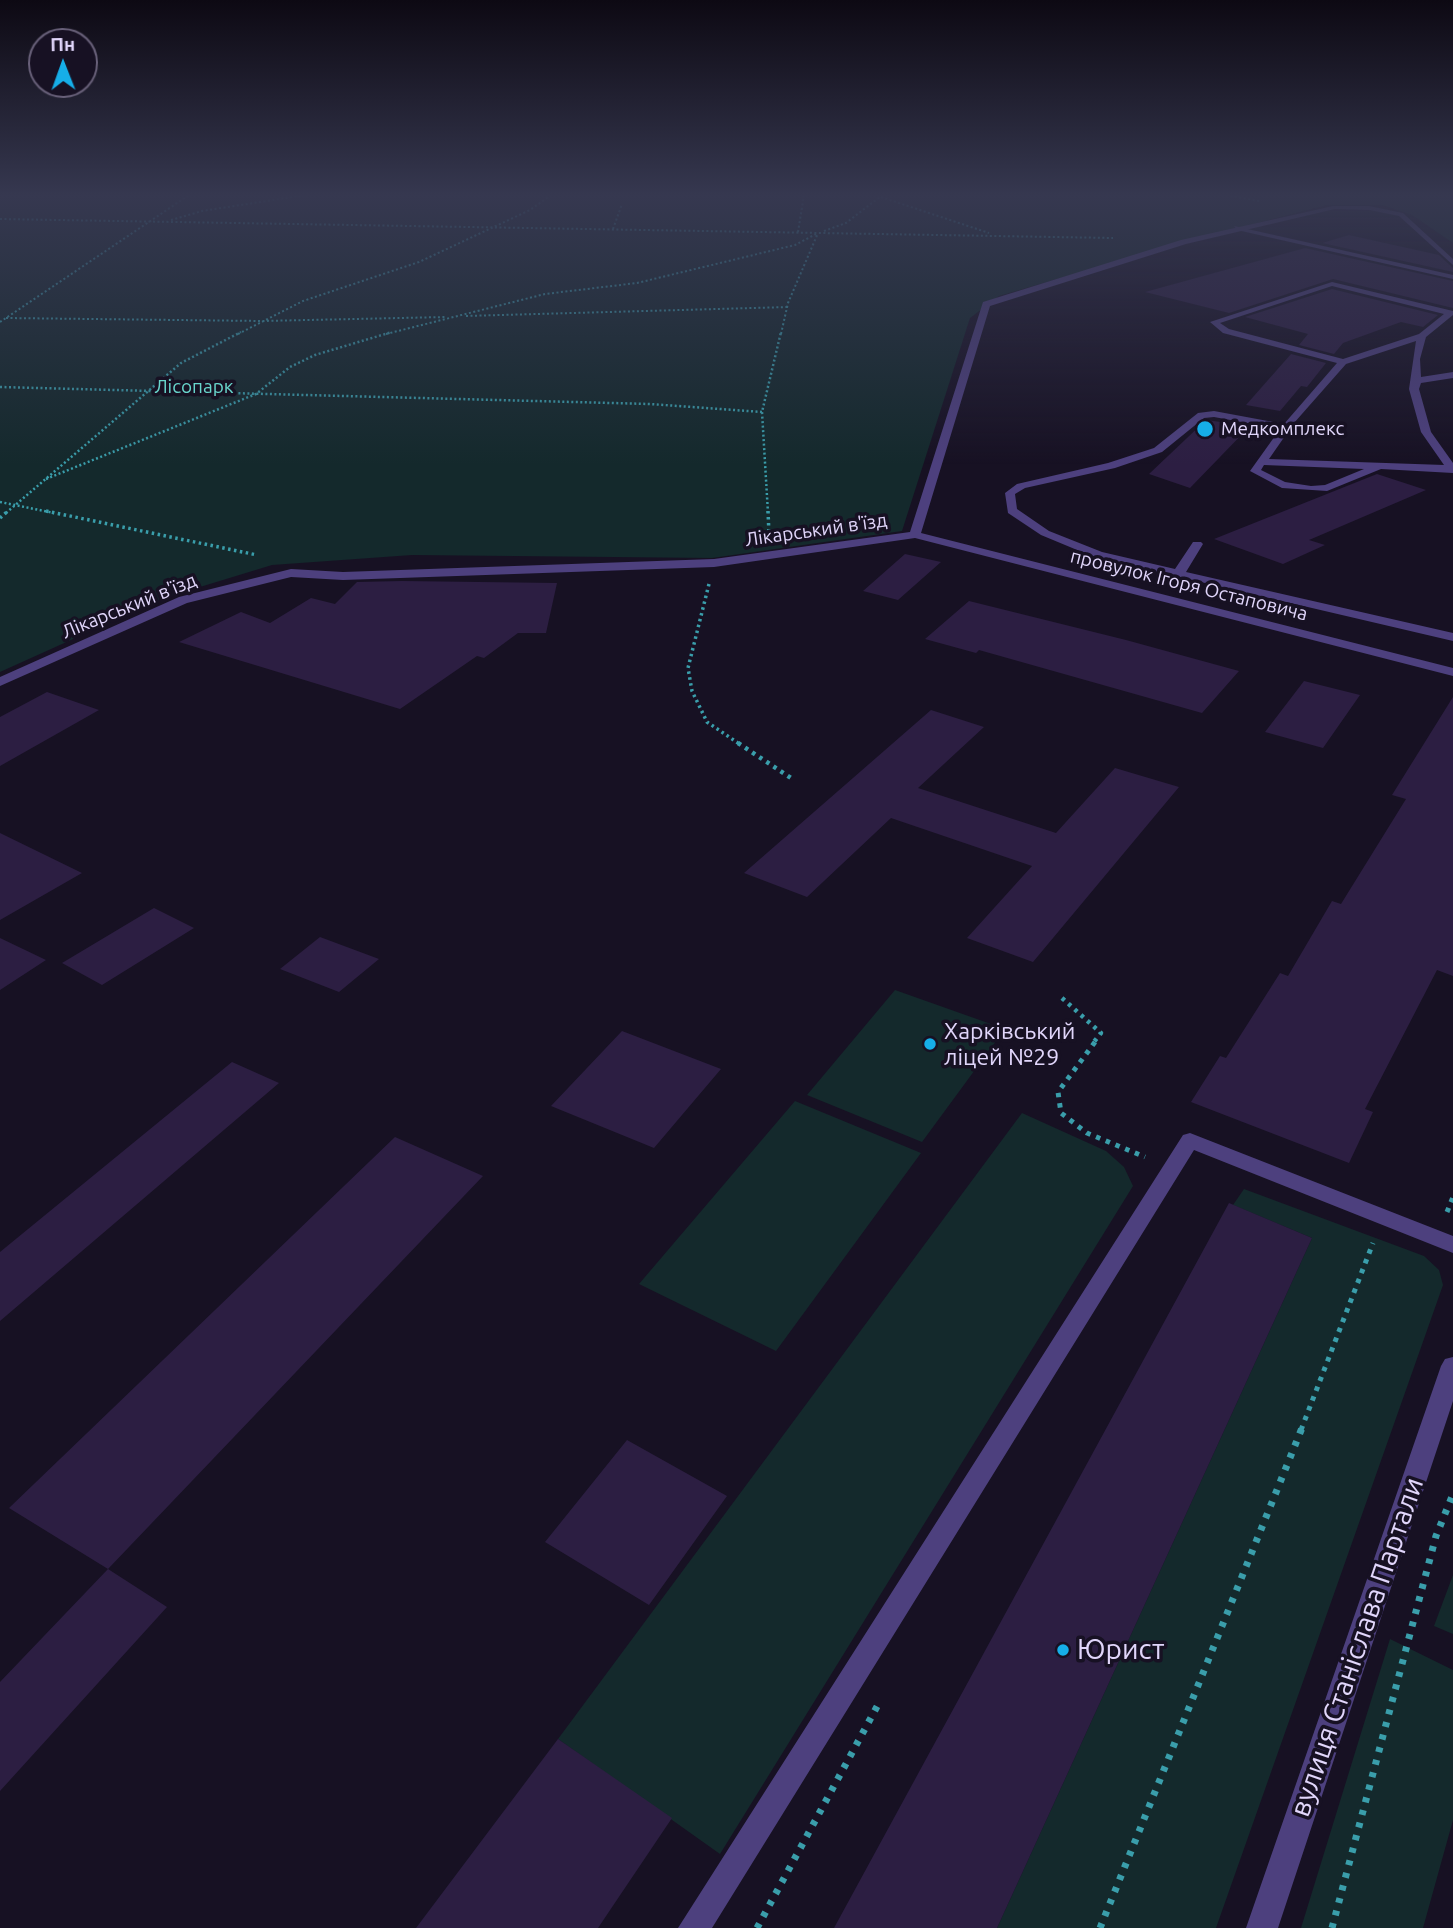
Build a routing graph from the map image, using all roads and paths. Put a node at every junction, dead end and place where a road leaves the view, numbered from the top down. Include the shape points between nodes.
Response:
1 (55, 285) edge
2 (351, 285) edge
3 (620, 285) edge
4 (797, 285) edge
5 (1049, 285) edge
6 (1329, 285) edge
7 (1336, 285) edge
8 (788, 307) junction
9 (1452, 312) edge
10 (455, 317) junction
11 (6, 318) junction
12 (262, 321) junction
13 (0, 322) edge
14 (1422, 336) junction
15 (1343, 362) junction
16 (1453, 375) edge
17 (1418, 381) junction
18 (0, 387) edge
19 (150, 391) junction
20 (256, 394) junction
21 (762, 412) junction
22 (1286, 427) junction
23 (1260, 462) junction
24 (1380, 466) junction
25 (1452, 469) edge
26 (46, 480) junction
27 (0, 502) edge
28 (15, 505) junction
29 (0, 518) edge
30 (915, 535) junction
31 (1197, 544) dead end
32 (770, 557) junction
33 (714, 563) junction
34 (291, 573) junction
35 (1179, 573) junction
36 (1453, 637) edge
37 (1453, 672) edge
38 (0, 681) edge
39 (793, 780) dead end
40 (1062, 998) dead end
41 (1172, 1168) junction
42 (1383, 1217) junction
43 (1453, 1245) edge
44 (1453, 1366) edge
45 (1453, 1494) edge
46 (881, 1699) dead end
47 (694, 1928) edge
48 (757, 1928) edge
49 (1100, 1928) edge
50 (1262, 1928) edge
51 (1332, 1928) edge

1 - 11 path
2 - 12 path
3 - 10 path via 545,294
4 - 8 path
5 - 30 street, Лікарський в'їзд via 986,304
6 - 15 street via 1214,321 1227,331
7 - 9 street
8 - 10 path
8 - 21 path
9 - 14 street
10 - 12 path
10 - 20 path via 315,355 289,367
11 - 12 path
11 - 13 path
12 - 19 path via 181,363
14 - 15 street
14 - 17 street via 1416,359
15 - 22 street
16 - 17 street
17 - 25 street via 1414,399 1426,432
18 - 19 path
19 - 20 path
19 - 26 path
20 - 21 path via 650,404
20 - 26 path
21 - 32 path
22 - 23 street
22 - 35 street via 1201,415 1158,450 1111,466 1021,486 1010,493 1012,511 1058,541
23 - 24 street
23 - 24 street via 1255,471 1262,477 1311,489 1327,488
24 - 25 street
26 - 28 path
27 - 28 path
28 - 29 path
28 - 34 path via 269,557
30 - 32 street, Лікарський в'їзд
30 - 37 street, провулок Ігоря Остаповича
31 - 35 street
32 - 33 street, Лікарський в'їзд
33 - 34 street, Лікарський в'їзд via 343,576
33 - 39 path via 688,668 692,691 707,722
34 - 38 street, Лікарський в'їзд via 183,600
35 - 36 street
40 - 41 path via 1101,1033 1058,1092 1061,1112 1087,1133
41 - 42 street via 1190,1140
41 - 47 street
42 - 43 street
42 - 49 path
44 - 50 street, вулиця Станіслава Партали
45 - 51 path via 1436,1536
46 - 48 path

